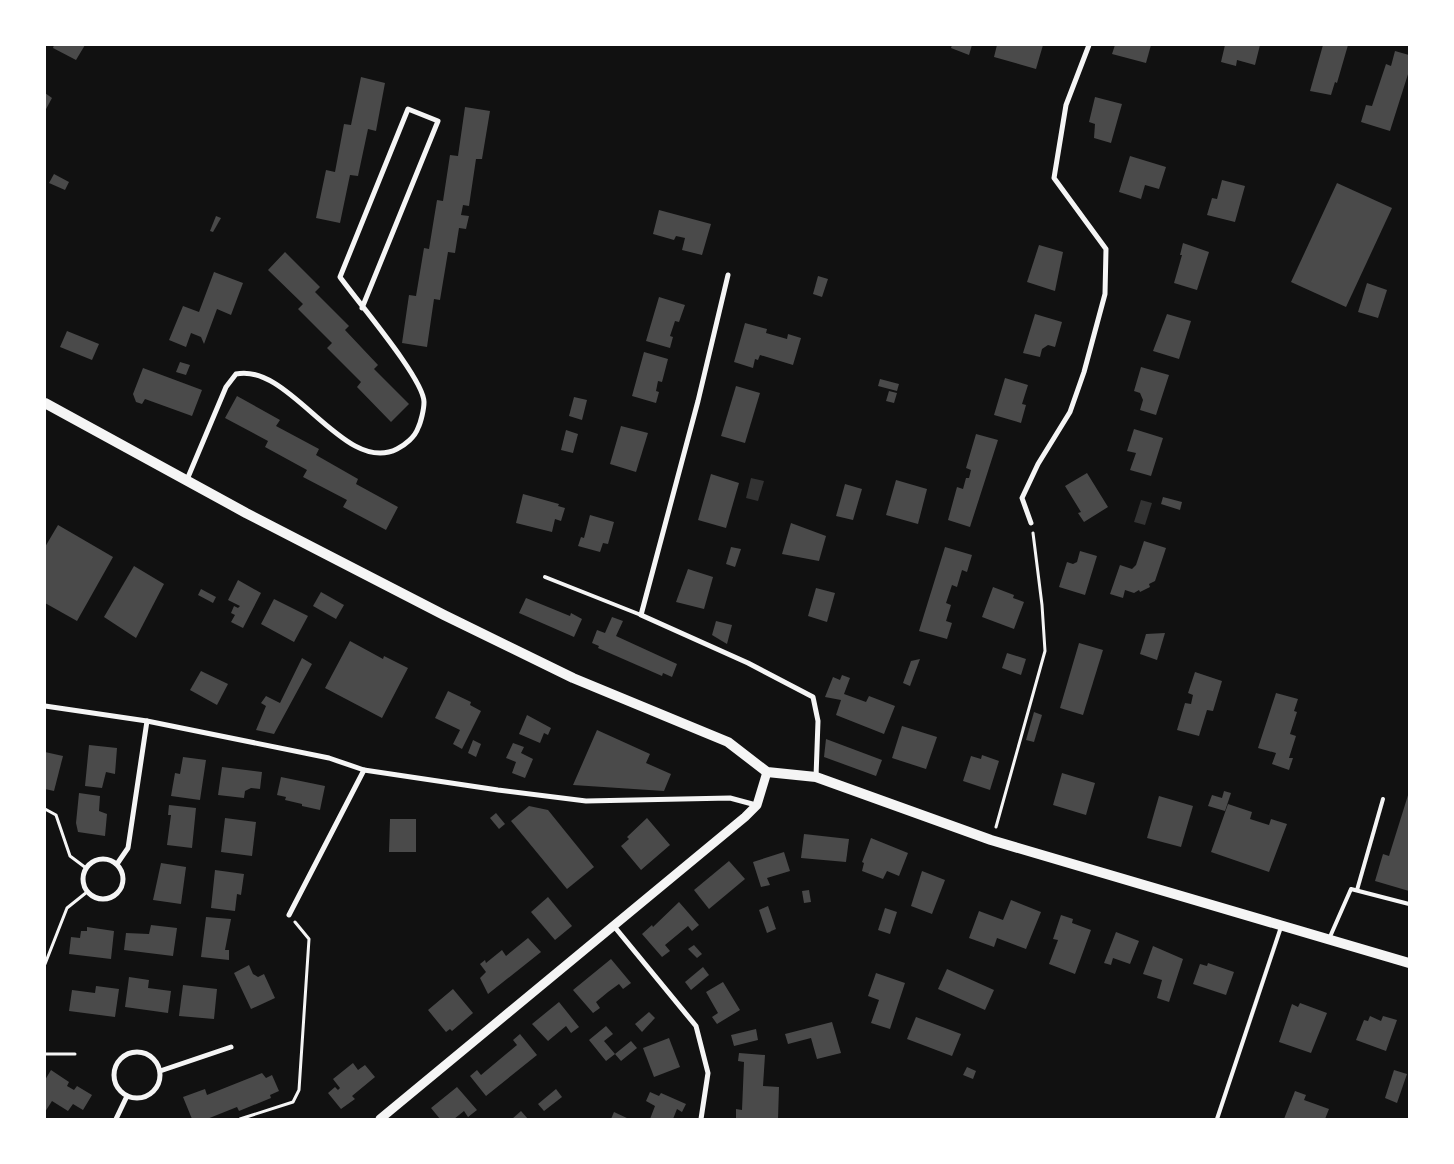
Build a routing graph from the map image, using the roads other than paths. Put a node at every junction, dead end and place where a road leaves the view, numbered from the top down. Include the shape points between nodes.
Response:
1 (1089, 45) edge
2 (728, 275) dead end
3 (362, 308) junction
4 (45, 403) edge
5 (186, 482) junction
6 (1031, 523) road end
7 (545, 577) dead end
8 (641, 615) junction
9 (45, 706) edge
10 (147, 721) junction
11 (364, 770) junction
12 (767, 772) junction
13 (816, 777) junction
14 (1383, 800) dead end
15 (757, 805) junction
16 (118, 864) junction
17 (1357, 890) junction
18 (1409, 904) edge
19 (289, 916) road end
20 (613, 926) junction
21 (1281, 927) junction
22 (1329, 940) junction
23 (1409, 963) edge
24 (230, 1047) dead end
25 (160, 1071) junction
26 (127, 1096) junction
27 (116, 1119) edge
28 (380, 1119) edge
29 (701, 1119) edge
30 (1217, 1119) edge

1 - 6 street via 1066,105 1054,178 1106,249 1105,294 1070,412 1038,464 1022,498
2 - 8 street
3 - 3 street via 340,277 408,109 438,121
3 - 5 street via 417,381 424,402 418,429 404,446 386,455 360,451 272,382 247,371 236,374 226,387
4 - 5 main road
5 - 12 main road via 573,678 728,742
7 - 8 lane
8 - 13 street via 748,663 813,697 818,721
9 - 10 street
10 - 11 street via 301,752
10 - 16 street via 128,848
11 - 15 street via 586,800 730,798
11 - 19 street
12 - 13 main road
12 - 15 street
13 - 21 main road via 992,840
14 - 17 lane
15 - 20 street
16 - 16 street via 123,882 117,894 98,898 87,892 82,880 90,863 101,858
17 - 18 lane
17 - 22 lane via 1350,889
20 - 28 street
20 - 29 street via 696,1026 708,1073
21 - 22 main road
21 - 30 lane
22 - 23 main road
24 - 25 street
25 - 26 street via 158,1085 148,1095
25 - 26 street via 152,1058 145,1054 138,1052 123,1057 118,1062 114,1077
26 - 27 street

